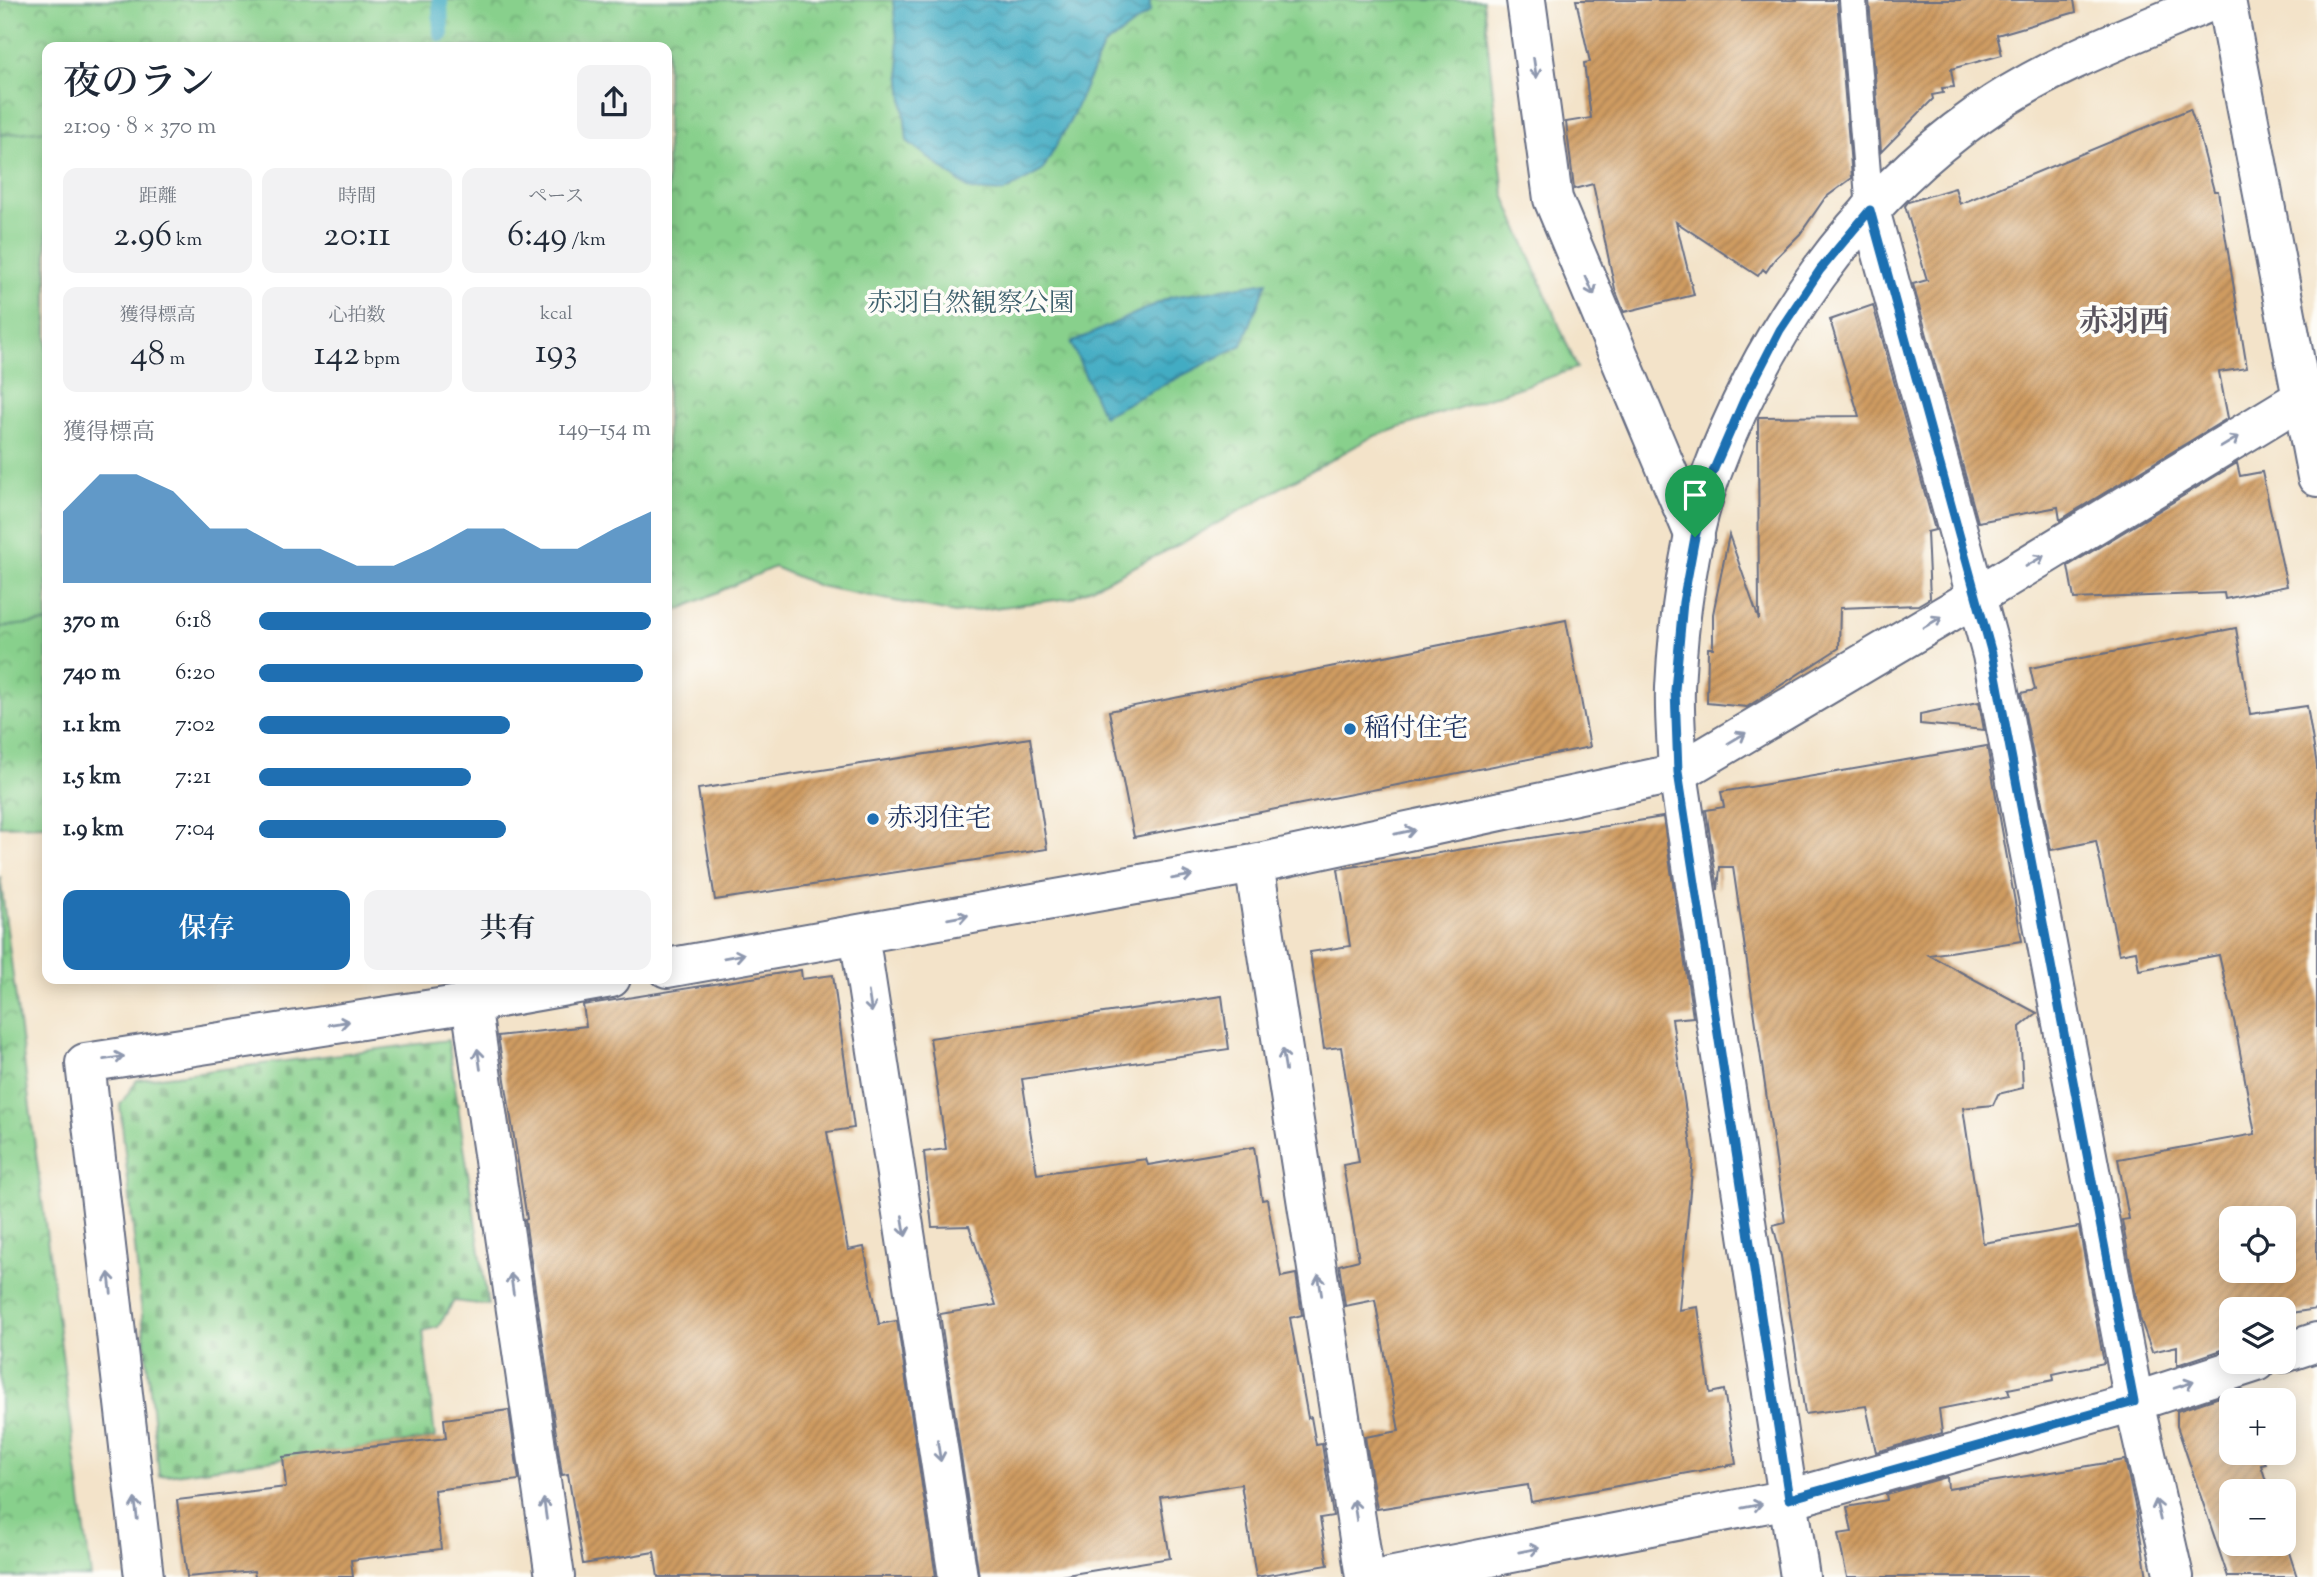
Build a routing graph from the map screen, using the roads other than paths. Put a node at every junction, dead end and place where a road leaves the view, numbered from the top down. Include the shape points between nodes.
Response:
1 (1526, 0) edge
2 (1853, 0) edge
3 (2215, 0) edge
4 (2226, 0) edge
5 (1870, 210) junction
6 (2310, 393) edge
7 (2317, 477) edge
8 (1695, 537) junction
9 (1977, 596) junction
10 (1678, 772) junction
11 (1254, 864) junction
12 (859, 934) junction
13 (672, 967) edge
14 (577, 984) edge
15 (471, 1003) junction
16 (2317, 1342) edge
17 (2296, 1349) edge
18 (2220, 1374) edge
19 (2134, 1402) junction
20 (1789, 1499) junction
21 (144, 1577) edge
22 (555, 1577) edge
23 (958, 1577) edge
24 (1366, 1577) edge
25 (1390, 1577) edge
26 (1800, 1577) edge
27 (2174, 1577) edge

1 -> 8 street via 1553,198
2 - 5 lane
3 - 5 street via 2037,78 1977,116
4 - 6 street
5 - 8 street via 1820,270 1780,330 1711,476
5 - 9 street
6 - 7 street
9 -> 6 street
8 - 10 street via 1675,690
10 -> 9 street
9 - 19 street via 1992,654
11 -> 10 street
10 - 20 street
12 -> 11 street
24 -> 11 street
13 -> 12 street
12 -> 23 street
14 - 15 street
21 -> 15 street via 85,1063
22 -> 15 street
16 - 17 street
19 -> 18 street
19 - 20 street
27 -> 19 street
25 -> 20 street
20 - 26 street

